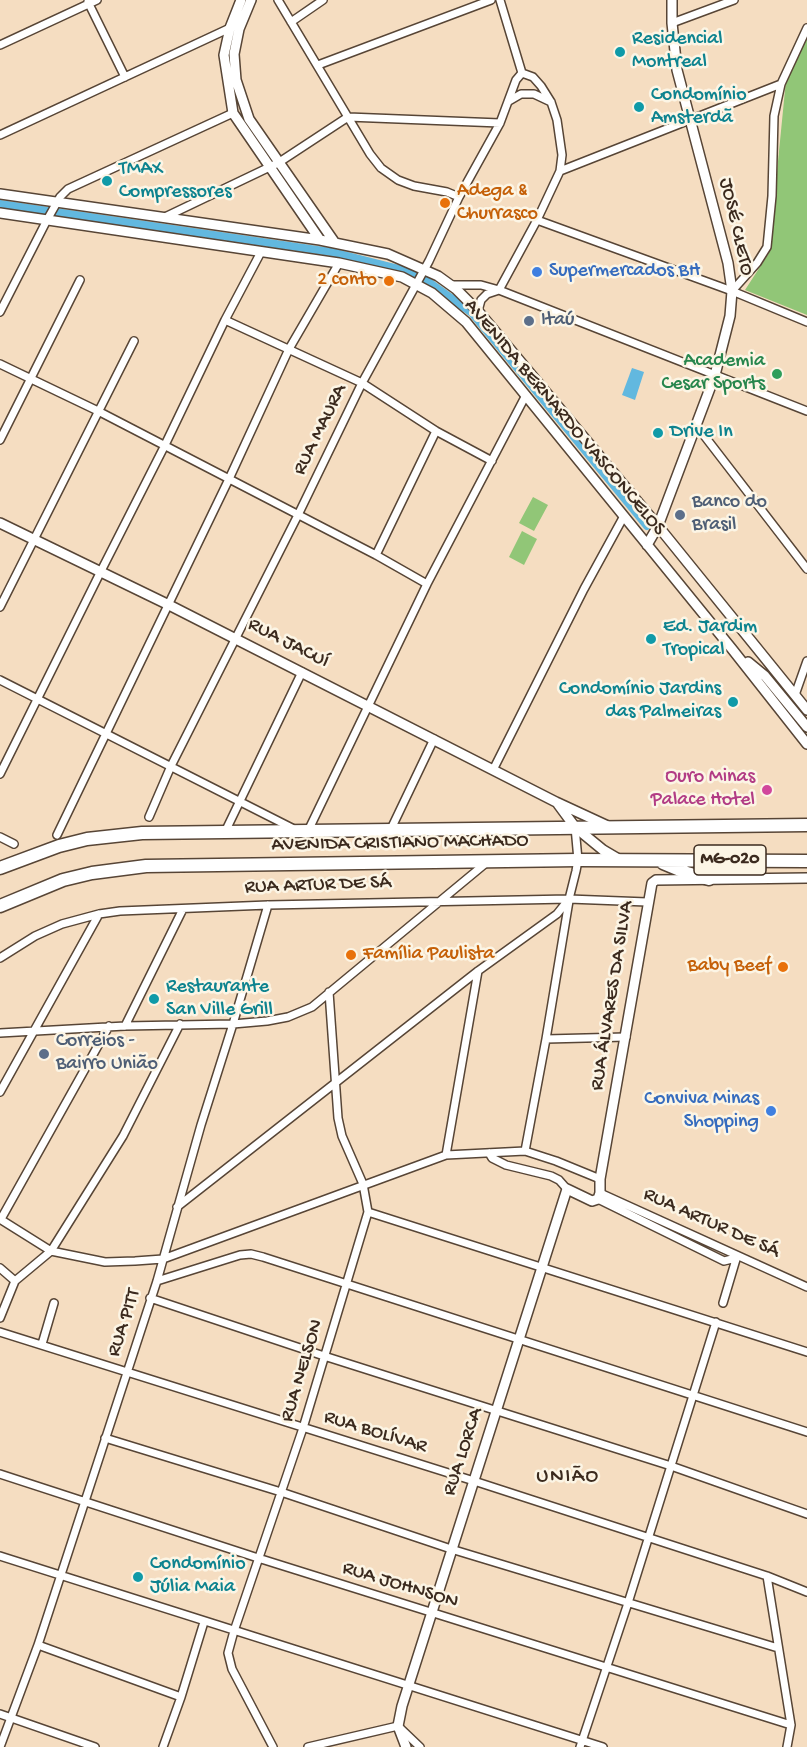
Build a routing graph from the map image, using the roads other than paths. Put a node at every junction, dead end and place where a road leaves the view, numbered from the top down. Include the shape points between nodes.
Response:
1 (97, 0) edge
2 (241, 0) edge
3 (251, 0) edge
4 (279, 0) edge
5 (323, 0) edge
6 (491, 0) edge
7 (500, 0) edge
8 (672, 0) edge
9 (734, 0) edge
10 (88, 2) edge
11 (291, 22) junction
12 (672, 23) junction
13 (230, 28) junction
14 (807, 28) edge
15 (0, 45) edge
16 (318, 65) junction
17 (522, 73) junction
18 (125, 77) junction
19 (781, 84) junction
20 (509, 101) junction
21 (551, 102) junction
22 (233, 113) junction
23 (348, 117) junction
24 (249, 119) junction
25 (689, 119) junction
26 (500, 123) junction
27 (0, 135) edge
28 (278, 163) junction
29 (269, 168) junction
30 (560, 171) junction
31 (0, 194) edge
32 (459, 198) junction
33 (57, 202) junction
34 (0, 213) edge
35 (165, 217) junction
36 (47, 220) junction
37 (537, 220) junction
38 (320, 240) junction
39 (335, 243) junction
40 (261, 252) junction
41 (339, 263) junction
42 (424, 269) junction
43 (80, 280) dead end
44 (416, 284) junction
45 (450, 285) junction
46 (499, 290) junction
47 (732, 291) junction
48 (478, 311) junction
49 (0, 312) edge
50 (225, 320) junction
51 (807, 322) edge
52 (134, 341) dead end
53 (289, 350) junction
54 (0, 364) edge
55 (715, 375) junction
56 (31, 379) junction
57 (362, 383) junction
58 (526, 395) junction
59 (98, 411) junction
60 (807, 411) edge
61 (696, 425) junction
62 (436, 431) junction
63 (0, 440) edge
64 (164, 447) junction
65 (492, 460) junction
66 (229, 479) junction
67 (298, 515) junction
68 (624, 516) junction
69 (0, 524) edge
70 (658, 526) junction
71 (34, 540) junction
72 (646, 545) junction
73 (376, 555) junction
74 (807, 569) edge
75 (100, 571) junction
76 (427, 584) junction
77 (716, 596) junction
78 (169, 605) junction
79 (0, 607) edge
80 (700, 609) junction
81 (235, 638) junction
82 (732, 649) junction
83 (807, 661) edge
84 (302, 672) junction
85 (0, 680) edge
86 (795, 695) junction
87 (37, 699) junction
88 (368, 705) junction
89 (807, 710) edge
90 (807, 727) edge
91 (104, 734) junction
92 (434, 739) junction
93 (807, 744) edge
94 (171, 766) junction
95 (493, 770) junction
96 (0, 774) edge
97 (239, 802) junction
98 (556, 802) junction
99 (149, 817) dead end
100 (807, 820) edge
101 (785, 825) junction
102 (807, 825) edge
103 (575, 827) junction
104 (610, 827) junction
105 (391, 830) junction
106 (303, 831) junction
107 (225, 832) junction
108 (57, 835) dead end
109 (0, 837) edge
110 (14, 843) dead end
111 (578, 860) junction
112 (656, 860) junction
113 (621, 861) junction
114 (807, 861) edge
115 (487, 862) junction
116 (0, 868) edge
117 (807, 878) edge
118 (709, 879) junction
119 (569, 899) junction
120 (438, 902) junction
121 (647, 902) junction
122 (268, 905) junction
123 (0, 906) edge
124 (183, 909) junction
125 (99, 914) junction
126 (0, 958) edge
127 (478, 971) junction
128 (329, 992) junction
129 (180, 1024) junction
130 (233, 1024) junction
131 (109, 1026) junction
132 (125, 1026) junction
133 (34, 1031) junction
134 (0, 1033) edge
135 (626, 1037) junction
136 (546, 1039) junction
137 (335, 1083) junction
138 (0, 1092) edge
139 (525, 1151) junction
140 (489, 1153) junction
141 (446, 1155) junction
142 (600, 1179) junction
143 (363, 1184) junction
144 (567, 1189) junction
145 (599, 1196) junction
146 (177, 1207) junction
147 (368, 1212) junction
148 (0, 1219) edge
149 (51, 1251) junction
150 (736, 1257) junction
151 (163, 1259) junction
152 (540, 1267) junction
153 (0, 1268) edge
154 (15, 1281) junction
155 (157, 1281) junction
156 (347, 1285) junction
157 (807, 1287) edge
158 (150, 1298) junction
159 (54, 1302) dead end
160 (723, 1303) dead end
161 (0, 1318) edge
162 (716, 1322) junction
163 (0, 1332) edge
164 (519, 1338) junction
165 (42, 1344) junction
166 (807, 1352) edge
167 (324, 1356) junction
168 (127, 1371) junction
169 (694, 1396) junction
170 (497, 1409) junction
171 (303, 1428) junction
172 (807, 1431) edge
173 (105, 1438) junction
174 (671, 1466) junction
175 (0, 1474) edge
176 (474, 1480) junction
177 (281, 1492) junction
178 (83, 1502) junction
179 (807, 1514) edge
180 (649, 1538) junction
181 (452, 1549) junction
182 (0, 1556) edge
183 (258, 1558) junction
184 (60, 1576) junction
185 (766, 1576) junction
186 (807, 1592) edge
187 (628, 1603) junction
188 (431, 1613) junction
189 (204, 1622) junction
190 (234, 1630) junction
191 (38, 1645) junction
192 (778, 1648) junction
193 (607, 1668) junction
194 (408, 1685) junction
195 (181, 1697) junction
196 (0, 1714) edge
197 (10, 1717) junction
198 (790, 1725) junction
199 (398, 1726) junction
200 (581, 1744) edge
201 (82, 1745) edge
202 (0, 1747) edge
203 (95, 1747) edge
204 (163, 1747) edge
205 (273, 1747) edge
206 (308, 1747) edge
207 (406, 1747) edge
208 (420, 1747) edge
209 (603, 1747) edge
210 (787, 1747) edge

1 - 10 street
2 - 13 main road
3 - 24 main road via 234,54 236,80
4 - 11 street
5 - 11 street
6 - 16 street
7 - 17 street
8 - 12 main road, JOSÉ CLETO
9 - 12 street
10 - 15 street
10 - 18 street
11 - 16 street
12 - 25 main road, JOSÉ CLETO via 677,70
13 - 18 street
13 - 22 main road via 224,55
14 - 19 street
16 - 23 street
17 - 20 street, RUA MAURA
17 - 21 street via 533,77
18 - 27 street
19 - 25 street
19 - 47 street via 774,116 767,247
20 - 21 street via 521,94 534,94
20 - 26 street, RUA MAURA
21 - 30 street via 561,141
22 - 24 main road via 242,112
22 - 29 main road
22 - 33 street via 74,185
23 - 26 street
23 - 28 street
23 - 32 street via 381,168 398,180
24 - 28 main road
25 - 30 street
25 - 47 main road, JOSÉ CLETO
26 - 32 street, RUA MAURA
28 - 29 street
28 - 39 main road
29 - 35 street
29 - 38 main road
30 - 37 street
31 - 33 main road, AVENIDA BERNARDO VASCONCELOS
32 - 42 street, RUA MAURA
33 - 35 main road, AVENIDA BERNARDO VASCONCELOS
33 - 36 street
34 - 36 main road, AVENIDA BERNARDO VASCONCELOS
35 - 38 main road, AVENIDA BERNARDO VASCONCELOS
36 - 40 main road, AVENIDA BERNARDO VASCONCELOS
36 - 49 street
37 - 46 street
37 - 47 street
38 - 39 main road, AVENIDA BERNARDO VASCONCELOS
39 - 42 main road, AVENIDA BERNARDO VASCONCELOS via 388,254
40 - 41 main road, AVENIDA BERNARDO VASCONCELOS
40 - 50 street
41 - 44 main road, AVENIDA BERNARDO VASCONCELOS via 377,270
41 - 53 street
42 - 44 street, RUA MAURA
42 - 45 main road, AVENIDA BERNARDO VASCONCELOS
43 - 56 street
44 - 57 street, RUA MAURA
44 - 58 main road, AVENIDA BERNARDO VASCONCELOS via 458,315
45 - 46 street via 481,285
45 - 48 main road, AVENIDA BERNARDO VASCONCELOS
46 - 48 street via 481,300
46 - 55 street
47 - 51 street
47 - 55 main road, JOSÉ CLETO
48 - 70 main road, AVENIDA BERNARDO VASCONCELOS
50 - 53 street
50 - 64 street
52 - 59 street
53 - 57 street
53 - 66 street
54 - 56 street
55 - 60 street
55 - 61 main road, JOSÉ CLETO
56 - 59 street
56 - 63 street
57 - 62 street
57 - 67 street, RUA MAURA
58 - 65 street
58 - 68 main road, AVENIDA BERNARDO VASCONCELOS
59 - 64 street
59 - 71 street
61 - 70 main road, JOSÉ CLETO
61 - 74 street
62 - 65 street
62 - 73 street
64 - 66 street
64 - 75 street
65 - 76 street
66 - 67 street
66 - 78 street
67 - 73 street
67 - 81 street, RUA MAURA
68 - 72 main road, AVENIDA BERNARDO VASCONCELOS
68 - 95 street
69 - 71 main road, RUA JACUÍ / MG-020
70 - 72 main road, JOSÉ CLETO
70 - 77 main road, AVENIDA BERNARDO VASCONCELOS
71 - 75 main road, RUA JACUÍ / MG-020
71 - 79 street
72 - 80 main road, AVENIDA BERNARDO VASCONCELOS
73 - 76 street
75 - 78 main road, RUA JACUÍ / MG-020
75 - 87 street
76 - 88 street
77 - 80 main road
77 - 86 main road, AVENIDA BERNARDO VASCONCELOS
78 - 81 main road, RUA JACUÍ / MG-020
78 - 91 street
80 - 82 main road, AVENIDA BERNARDO VASCONCELOS
81 - 84 main road, RUA JACUÍ / MG-020
81 - 94 street, RUA MAURA
82 - 90 main road via 765,676
82 - 93 main road, AVENIDA BERNARDO VASCONCELOS
83 - 86 street
84 - 88 main road, RUA JACUÍ / MG-020
84 - 97 street
85 - 87 street
86 - 89 main road, AVENIDA BERNARDO VASCONCELOS
87 - 91 street
87 - 96 street
88 - 92 main road, RUA JACUÍ / MG-020
88 - 106 street
91 - 94 street
91 - 108 street
92 - 95 main road, RUA JACUÍ / MG-020
92 - 105 street
94 - 97 street
94 - 99 street, RUA MAURA
95 - 98 main road, RUA JACUÍ / MG-020
97 - 106 street
97 - 107 street
98 - 103 main road, RUA JACUÍ / MG-020
98 - 104 main road, RUA JACUÍ / MG-020
100 - 101 main road
101 - 102 highway, AVENIDA CRISTIANO MACHADO / MG-020
101 - 104 highway, AVENIDA CRISTIANO MACHADO / MG-020
103 - 104 highway, AVENIDA CRISTIANO MACHADO
103 - 105 highway, AVENIDA CRISTIANO MACHADO
103 - 111 street
103 - 113 main road, RUA JACUÍ / MG-020
105 - 106 highway, AVENIDA CRISTIANO MACHADO
106 - 107 highway, AVENIDA CRISTIANO MACHADO
107 - 116 highway, AVENIDA CRISTIANO MACHADO via 87,839
109 - 110 street
111 - 113 highway, AVENIDA CRISTIANO MACHADO
111 - 115 highway, AVENIDA CRISTIANO MACHADO
111 - 119 street
112 - 113 highway, AVENIDA CRISTIANO MACHADO / MG-020
112 - 114 highway, AVENIDA CRISTIANO MACHADO / MG-020
112 - 118 highway
115 - 120 street
115 - 123 highway, AVENIDA CRISTIANO MACHADO via 125,868 63,880
117 - 118 main road, RUA ÁLVARES DA SILVA
118 - 121 main road, RUA ÁLVARES DA SILVA via 656,880
119 - 120 street, RUA ARTUR DE SÁ
119 - 121 street, RUA ARTUR DE SÁ
119 - 127 street via 557,914
119 - 136 street
120 - 122 street, RUA ARTUR DE SÁ
120 - 128 street
121 - 135 main road, RUA ÁLVARES DA SILVA
122 - 124 street, RUA ARTUR DE SÁ
122 - 130 street, RUA PITT
124 - 125 street, RUA ARTUR DE SÁ
124 - 132 street
125 - 126 street, RUA ARTUR DE SÁ via 35,936
125 - 133 street
127 - 137 street
127 - 141 street
128 - 130 street via 312,1007 288,1017
128 - 137 street, RUA NELSON
129 - 130 street
129 - 132 street
129 - 149 street via 123,1136
130 - 146 street, RUA PITT
131 - 132 street
131 - 133 street
131 - 148 street
133 - 134 street
133 - 138 street
135 - 136 street
135 - 142 main road, RUA ÁLVARES DA SILVA
136 - 139 street
137 - 143 street, RUA NELSON via 342,1136
137 - 146 street
139 - 140 street
139 - 142 street
140 - 141 street
140 - 144 street, RUA ARTUR DE SÁ via 506,1165 551,1176
141 - 143 street
142 - 145 main road, RUA ÁLVARES DA SILVA
143 - 147 street, RUA NELSON
143 - 151 street
144 - 145 main road, RUA ARTUR DE SÁ via 592,1201
144 - 152 main road, RUA LORCA
145 - 150 street, RUA ARTUR DE SÁ via 724,1261
146 - 151 street, RUA PITT
147 - 152 street
147 - 156 street, RUA NELSON
148 - 149 street
149 - 151 street via 105,1262
149 - 154 street
150 - 157 street, RUA ARTUR DE SÁ
150 - 160 street
151 - 155 street, RUA PITT
152 - 162 street
152 - 164 main road, RUA LORCA
153 - 154 street
154 - 161 street
155 - 156 street via 251,1254
155 - 158 street, RUA PITT
156 - 164 street
156 - 167 street, RUA NELSON
158 - 167 street
158 - 168 street, RUA PITT
159 - 165 street
162 - 166 street
162 - 169 street
163 - 165 street, RUA BOLÍVAR
164 - 169 street
164 - 170 main road, RUA LORCA
165 - 168 street, RUA BOLÍVAR
167 - 170 street
167 - 171 street, RUA NELSON
168 - 171 street, RUA BOLÍVAR
168 - 173 street, RUA PITT
169 - 172 street
169 - 174 street
170 - 174 street
170 - 176 main road, RUA LORCA
171 - 176 street, RUA BOLÍVAR
171 - 177 street, RUA NELSON
173 - 177 street
173 - 178 street, RUA PITT
174 - 179 street
174 - 180 street
175 - 178 street, RUA JOHNSON
176 - 180 street, RUA BOLÍVAR
176 - 181 main road, RUA LORCA
177 - 181 street
177 - 183 street, RUA NELSON
178 - 183 street, RUA JOHNSON
178 - 184 street, RUA PITT
180 - 185 street, RUA BOLÍVAR
180 - 187 street
181 - 187 street
181 - 188 main road, RUA LORCA
182 - 184 street
183 - 188 street, RUA JOHNSON
183 - 190 street, RUA NELSON
184 - 189 street
184 - 191 street, RUA PITT
185 - 186 street, RUA BOLÍVAR
185 - 192 street
187 - 192 street
187 - 193 street
188 - 193 street, RUA JOHNSON
188 - 194 main road, RUA LORCA
189 - 190 street
189 - 195 street
190 - 194 street
190 - 205 street, RUA NELSON via 228,1653 232,1669
191 - 195 street
191 - 197 street, RUA PITT
192 - 198 street
193 - 198 street, RUA JOHNSON
193 - 200 street
194 - 199 main road, RUA LORCA
194 - 200 street
195 - 204 street
196 - 197 street
197 - 201 street
197 - 202 street, RUA PITT
198 - 210 street
199 - 206 street
199 - 207 main road
199 - 208 street
200 - 209 street
201 - 203 street

